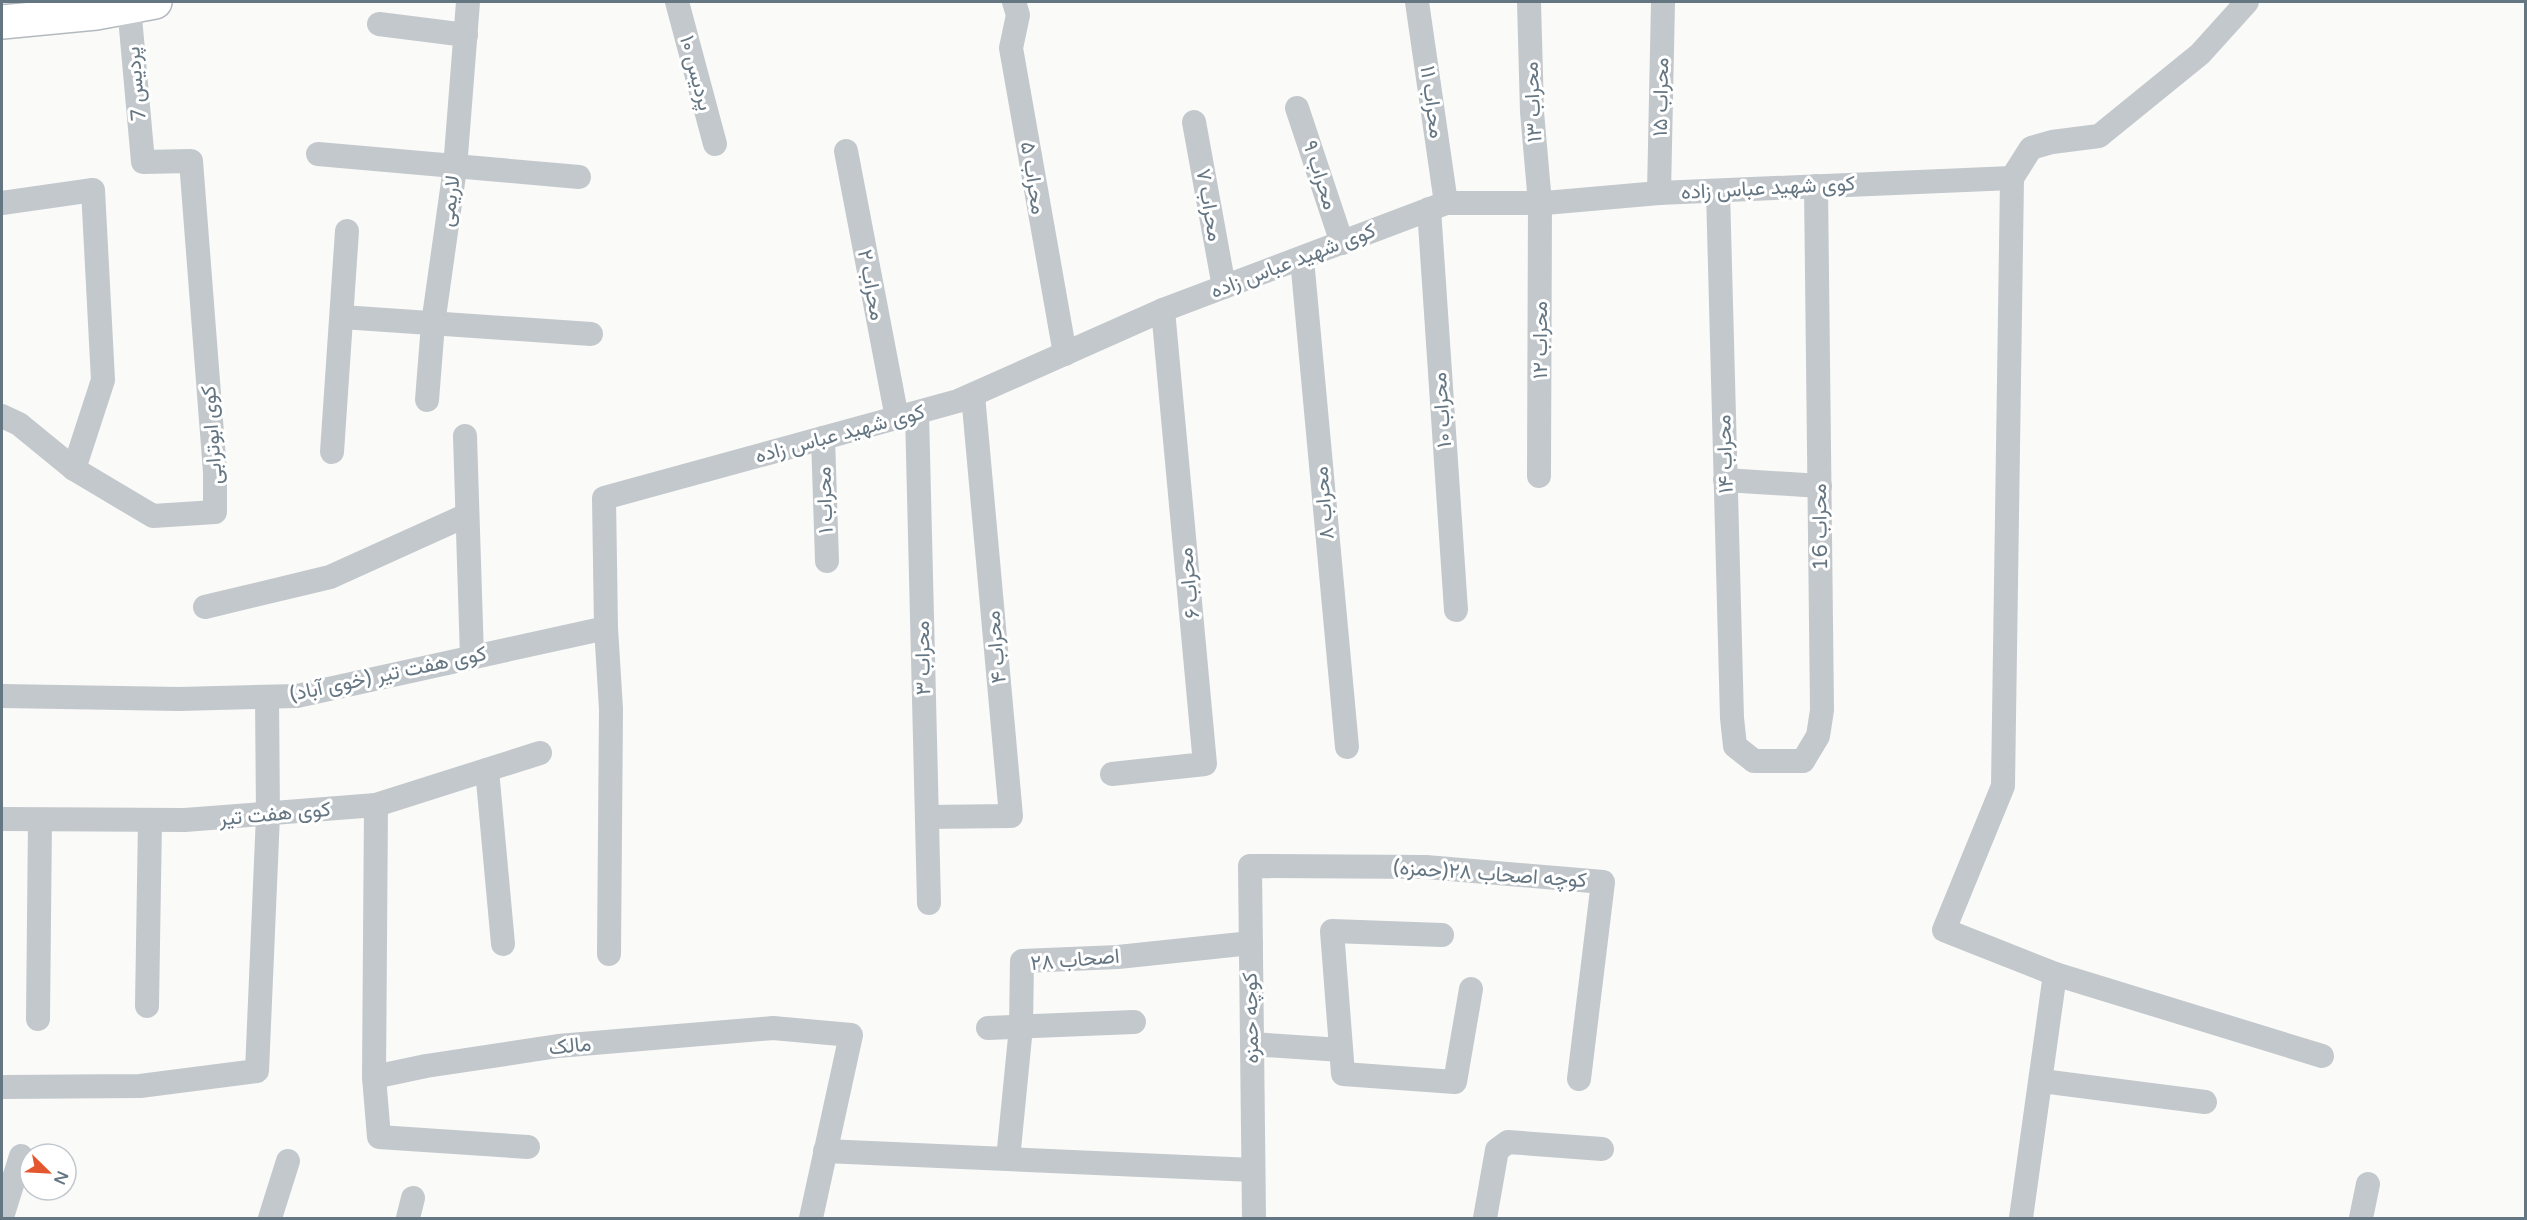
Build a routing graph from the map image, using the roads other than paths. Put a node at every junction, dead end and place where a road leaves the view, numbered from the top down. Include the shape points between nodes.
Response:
1 (468, 2) edge
2 (678, 2) edge
3 (1014, 2) edge
4 (1417, 2) edge
5 (1529, 2) edge
6 (1663, 2) edge
7 (2247, 2) edge
8 (142, 4) edge
9 (57, 9) edge
10 (2, 22) edge
11 (379, 24) dead end
12 (466, 35) junction
13 (1297, 108) dead end
14 (1194, 122) dead end
15 (715, 144) dead end
16 (846, 151) dead end
17 (318, 154) dead end
18 (143, 162) joint
19 (455, 168) junction
20 (579, 177) dead end
21 (2012, 178) junction
22 (1816, 186) junction
23 (1718, 191) junction
24 (1659, 193) junction
25 (2, 203) edge
26 (1540, 203) junction
27 (1437, 206) junction
28 (347, 231) dead end
29 (1342, 243) junction
30 (1302, 258) junction
31 (1224, 287) junction
32 (1162, 310) junction
33 (342, 317) junction
34 (433, 324) junction
35 (591, 334) dead end
36 (1065, 354) junction
37 (973, 395) junction
38 (427, 400) dead end
39 (907, 415) junction
40 (2, 417) edge
41 (465, 436) dead end
42 (823, 438) junction
43 (332, 452) dead end
44 (74, 469) junction
45 (1539, 476) dead end
46 (1725, 480) junction
47 (1820, 486) junction
48 (467, 515) junction
49 (827, 561) dead end
50 (205, 607) dead end
51 (1456, 610) dead end
52 (606, 628) junction
53 (472, 657) junction
54 (2, 696) edge
55 (267, 698) junction
56 (1732, 718) joint
57 (1347, 747) dead end
58 (540, 753) dead end
59 (487, 770) junction
60 (1112, 774) dead end
61 (376, 805) junction
62 (268, 815) junction
63 (927, 817) junction
64 (2, 819) edge
65 (40, 819) junction
66 (150, 820) junction
67 (1250, 866) joint
68 (928, 903) dead end
69 (1442, 935) dead end
70 (1251, 943) junction
71 (503, 944) dead end
72 (609, 954) dead end
73 (2055, 974) junction
74 (1471, 989) dead end
75 (147, 1006) dead end
76 (38, 1019) dead end
77 (1134, 1022) dead end
78 (1021, 1027) junction
79 (988, 1028) dead end
80 (1252, 1044) junction
81 (1341, 1050) junction
82 (2322, 1056) dead end
83 (374, 1077) junction
84 (1579, 1078) dead end
85 (2042, 1081) junction
86 (2, 1087) edge
87 (2205, 1102) dead end
88 (528, 1147) dead end
89 (1602, 1149) dead end
90 (825, 1151) junction
91 (1008, 1159) junction
92 (288, 1161) dead end
93 (18, 1166) edge
94 (1253, 1170) junction
95 (2368, 1184) dead end
96 (2, 1217) edge
97 (270, 1218) edge
98 (810, 1218) edge
99 (1254, 1218) edge
100 (1485, 1218) edge
101 (2021, 1218) edge
102 (2361, 1218) edge

1 - 12 street, لاریمی
2 - 15 street, پردیس ۱۰
3 - 36 street, محراب ۵ via 1017,15 1011,48
4 - 27 street, محراب ۱۱
5 - 26 street, محراب ۱۳ via 1532,112
6 - 24 street, محراب ۱۵
7 - 21 street via 2200,54 2099,136 2031,148
8 - 9 main road
8 - 18 street, پردیس 7
9 - 10 main road
11 - 12 street
12 - 19 street, لاریمی
13 - 29 street, محراب ۹
14 - 31 street, محراب ۷
16 - 39 street, محراب ۲
17 - 19 street
18 - 44 street, کوی ابوترابی via 190,161 215,512 153,516
19 - 20 street
19 - 34 street, لاریمی
21 - 22 street, کوی شهید عباس زاده
21 - 73 street via 2003,786 1944,930
22 - 23 street, کوی شهید عباس زاده
22 - 47 street, محراب 16
23 - 24 street, کوی شهید عباس زاده
23 - 46 street, محراب ۱۴
24 - 26 street, کوی شهید عباس زاده
25 - 44 street via 93,190 103,380
26 - 27 street, کوی شهید عباس زاده
26 - 45 street, محراب ۱۲
27 - 29 street, کوی شهید عباس زاده
27 - 51 street, محراب ۱۰
28 - 33 street
29 - 30 street, کوی شهید عباس زاده
30 - 31 street, کوی شهید عباس زاده
30 - 57 street, محراب ۸
31 - 32 street, کوی شهید عباس زاده
32 - 36 street, کوی شهید عباس زاده
32 - 60 street, محراب ۶ via 1205,764
33 - 34 street
33 - 43 street
34 - 35 street
34 - 38 street, لاریمی
36 - 37 street, کوی شهید عباس زاده
37 - 39 street, کوی شهید عباس زاده
37 - 63 street, محراب ۴ via 1011,816
39 - 42 street, کوی شهید عباس زاده
39 - 63 street, محراب ۳
40 - 44 street, کوی ابوترابی via 19,424
41 - 48 street
42 - 49 street, محراب ۱
42 - 52 street, کوی شهید عباس زاده via 604,498
46 - 47 street
46 - 56 street, محراب ۱۴
47 - 56 street, محراب 16 via 1822,710 1818,735 1803,761 1754,761 1735,746
48 - 50 street via 330,577
48 - 53 street
52 - 53 street, کوی هفت تیر (خوی آباد)
52 - 72 street via 611,709
53 - 55 street, کوی هفت تیر (خوی آباد) via 297,696
54 - 55 street, کوی هفت تیر (خوی آباد)
55 - 62 street
58 - 59 street, کوی هفت تیر
59 - 61 street, کوی هفت تیر
59 - 71 street
61 - 62 street, کوی هفت تیر
61 - 83 street
62 - 66 street, کوی هفت تیر
62 - 86 street via 257,1071 140,1086
63 - 68 street, محراب ۳
64 - 65 street, کوی هفت تیر
65 - 66 street, کوی هفت تیر
65 - 76 street
66 - 75 street
67 - 70 street, کوچه حمزه
67 - 84 street, کوچه اصحاب ۲۸(حمزه) via 1426,867 1603,882
69 - 81 street via 1332,931
70 - 78 street, اصحاب ۲۸ via 1118,957 1022,961
70 - 80 street, کوچه حمزه
73 - 82 street
73 - 85 street
74 - 81 street via 1455,1082 1343,1074
77 - 78 street
78 - 79 street
78 - 91 street, اصحاب ۲۸
80 - 81 street
80 - 94 street, کوچه حمزه
83 - 88 street via 379,1137
83 - 90 street, مالک via 569,1046 773,1028 851,1035
85 - 87 street
85 - 101 street
89 - 100 street via 1508,1142 1500,1145
90 - 91 street
90 - 98 street, مالک
91 - 94 street
92 - 97 street
93 - 96 street
94 - 99 street, کوچه حمزه
95 - 102 street

